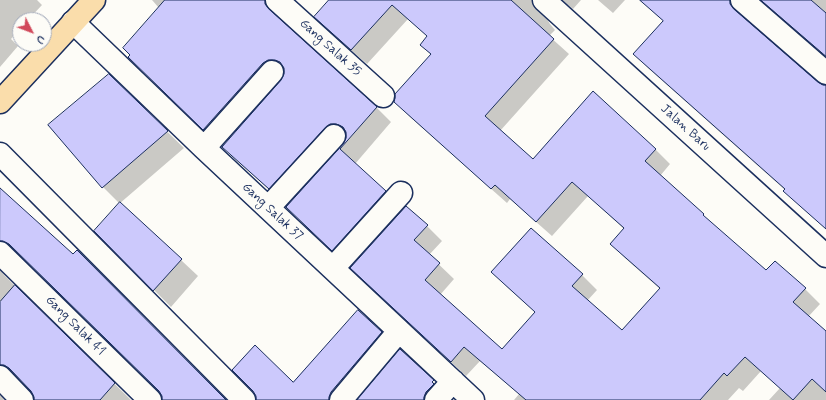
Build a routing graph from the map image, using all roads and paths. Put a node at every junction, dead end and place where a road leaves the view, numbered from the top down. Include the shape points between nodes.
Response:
1 (94, 0) edge
2 (277, 0) edge
3 (544, 0) edge
4 (742, 0) edge
5 (74, 22) junction
6 (272, 72) dead end
7 (826, 73) edge
8 (383, 96) dead end
9 (1, 98) edge
10 (334, 136) dead end
11 (204, 148) junction
12 (0, 154) edge
13 (401, 193) dead end
14 (268, 208) junction
15 (0, 253) edge
16 (826, 256) edge
17 (333, 268) junction
18 (399, 331) junction
19 (0, 377) edge
20 (452, 381) junction
21 (22, 400) edge
22 (150, 400) edge
23 (244, 400) edge
24 (341, 400) edge
25 (436, 400) edge
26 (473, 400) edge

1 - 5 main road
2 - 8 street, Gang Salak 35
3 - 16 street, Jalan Baru
4 - 7 street
5 - 9 main road
5 - 11 street, Gang Salak 37
6 - 11 street
10 - 14 street
11 - 14 street, Gang Salak 37
12 - 23 street
13 - 17 street
14 - 17 street, Gang Salak 37
15 - 22 street, Gang Salak 41
17 - 18 street, Gang Salak 37
18 - 20 street, Gang Salak 37
18 - 24 street
19 - 21 street
20 - 25 street
20 - 26 street, Gang Salak 37

